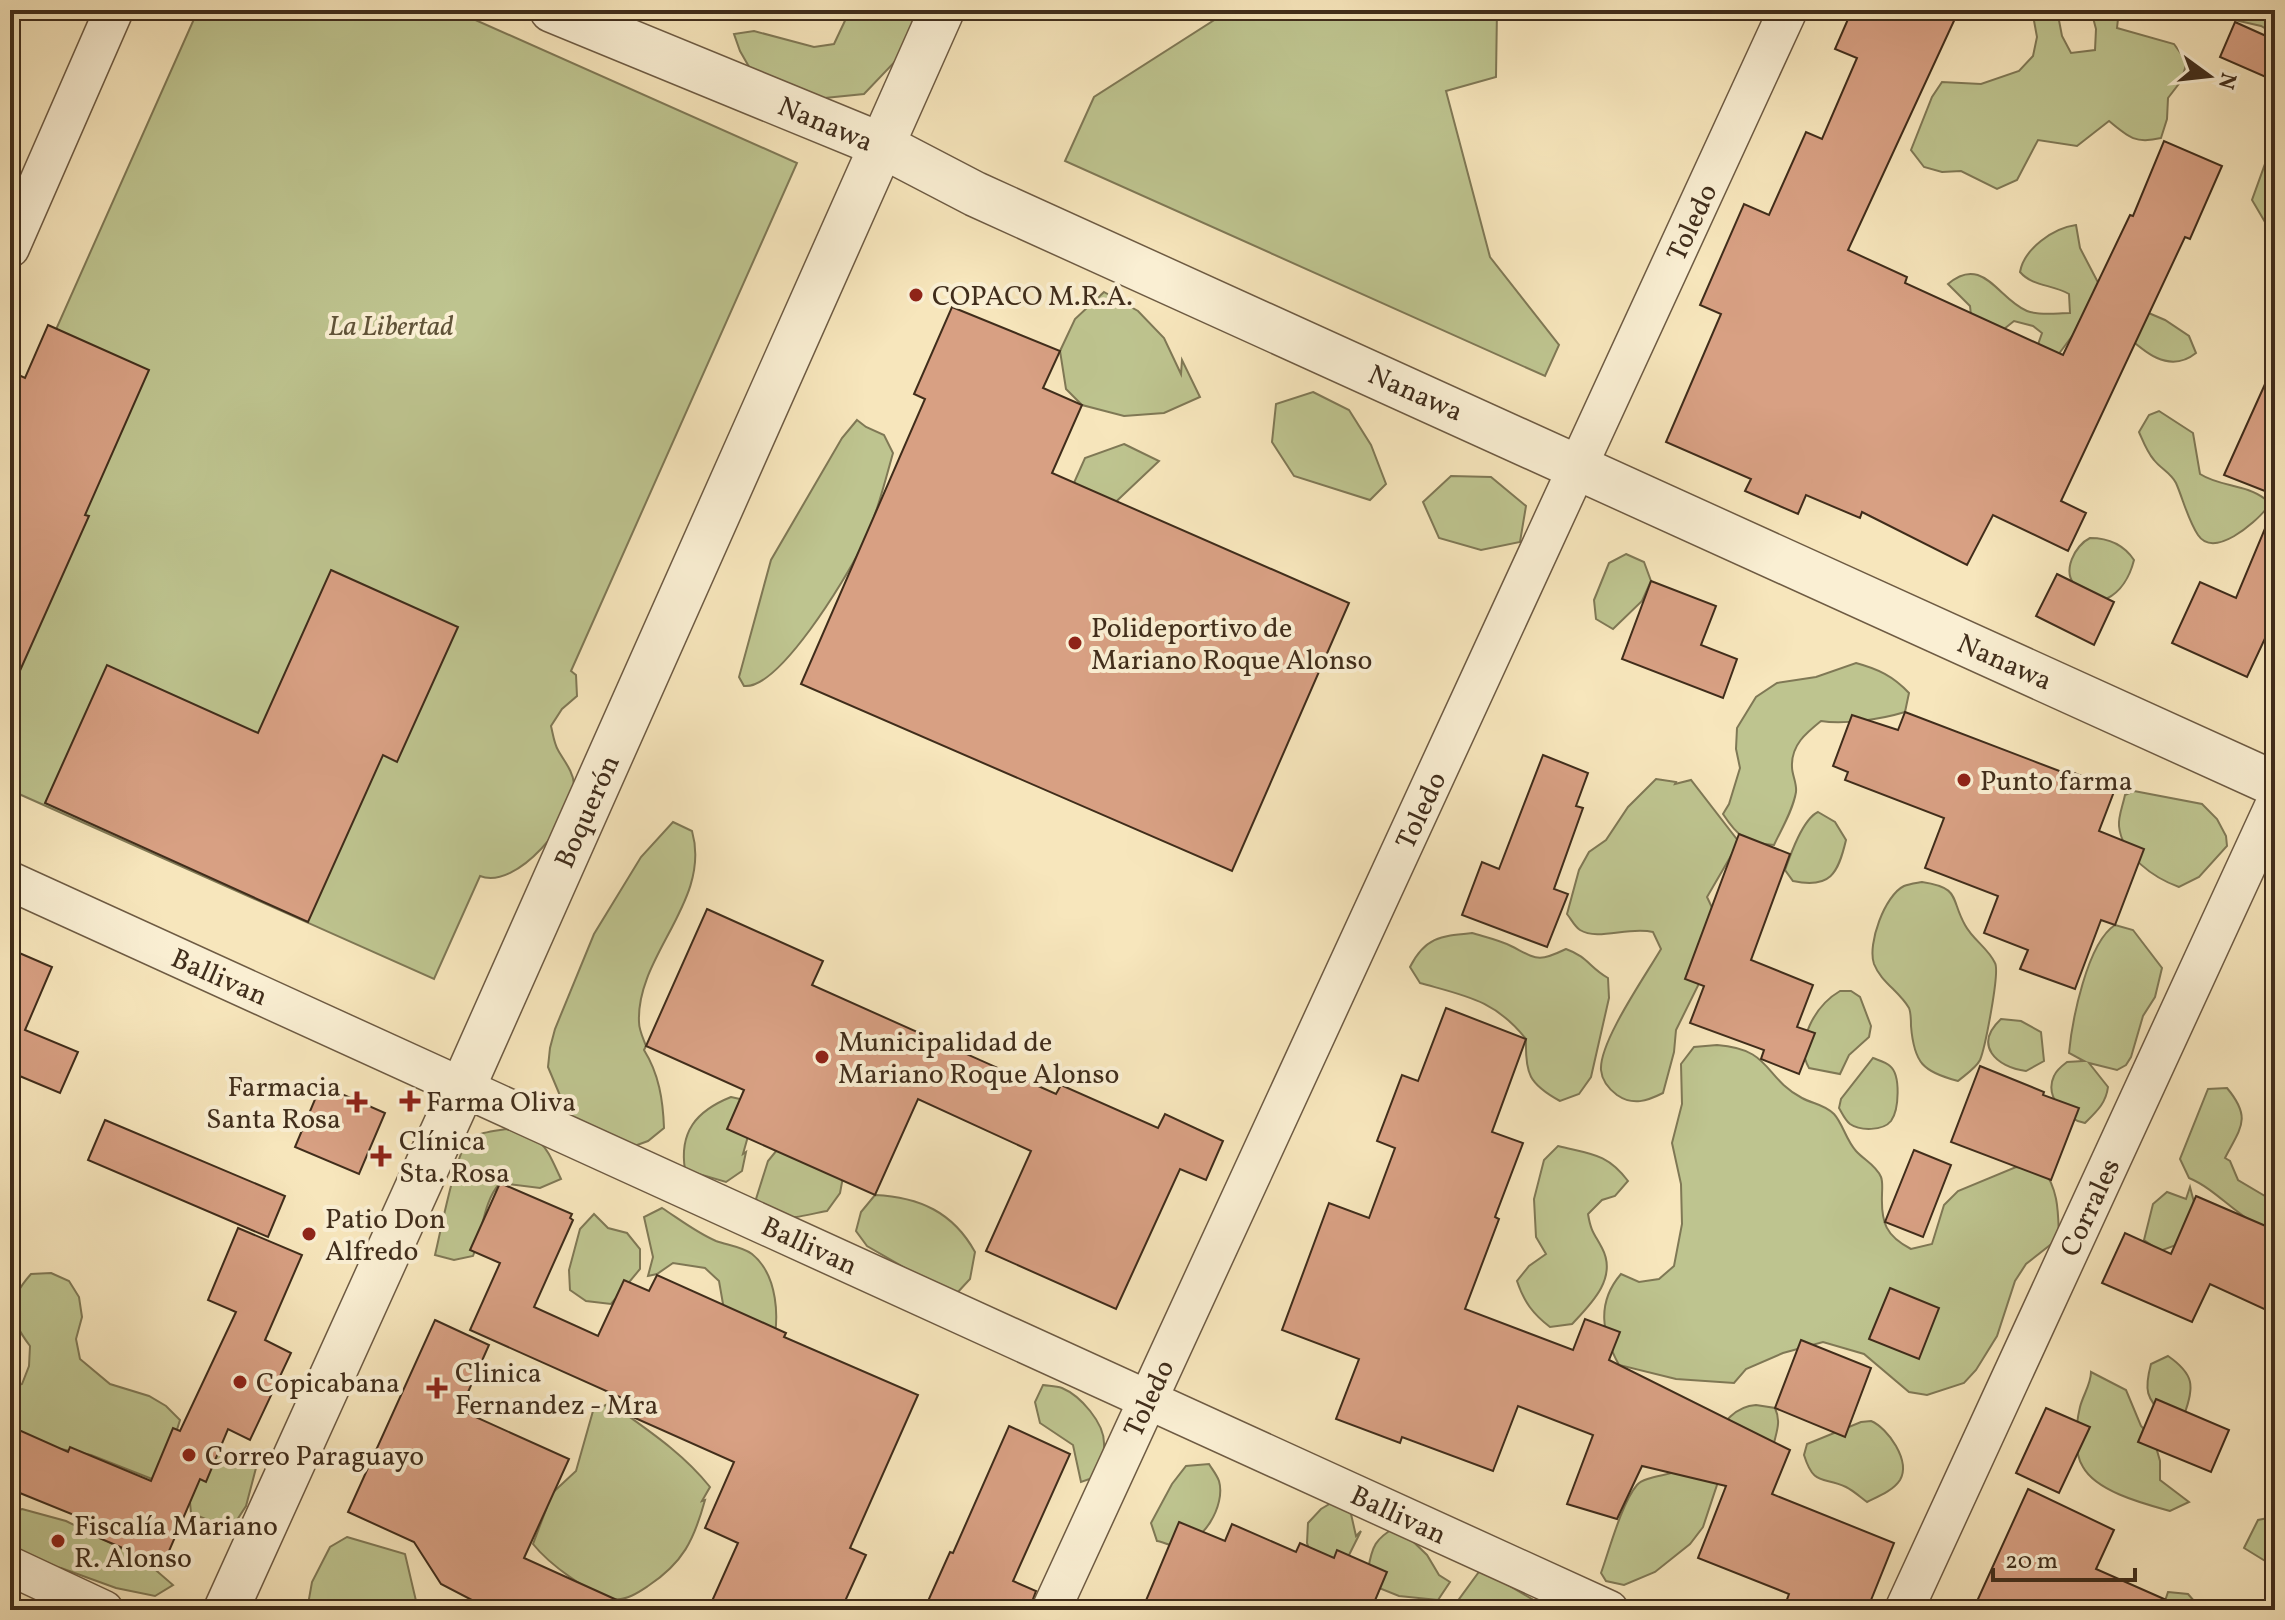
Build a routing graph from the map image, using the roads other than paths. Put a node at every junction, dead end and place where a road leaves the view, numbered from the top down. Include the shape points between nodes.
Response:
1 (114, 10) edge
2 (552, 10) edge
3 (942, 10) edge
4 (1788, 10) edge
5 (881, 145) junction
6 (10, 248) edge
7 (1578, 467) junction
8 (2275, 784) edge
9 (2275, 804) edge
10 (10, 881) edge
11 (463, 1087) junction
12 (1147, 1399) junction
13 (10, 1566) edge
14 (104, 1610) edge
15 (226, 1610) edge
16 (1051, 1610) edge
17 (1609, 1610) edge
18 (1904, 1610) edge

1 - 6 street
2 - 5 street, Nanawa
3 - 5 street, Boquerón
4 - 7 street, Toledo
5 - 7 street, Nanawa via 975,194
5 - 11 street, Boquerón
7 - 8 street, Nanawa
7 - 12 street, Toledo
9 - 18 street, Corrales
10 - 11 street, Ballivan
11 - 12 street, Ballivan
11 - 15 street, Boquerón
12 - 16 street, Toledo
12 - 17 street, Ballivan
13 - 14 street

